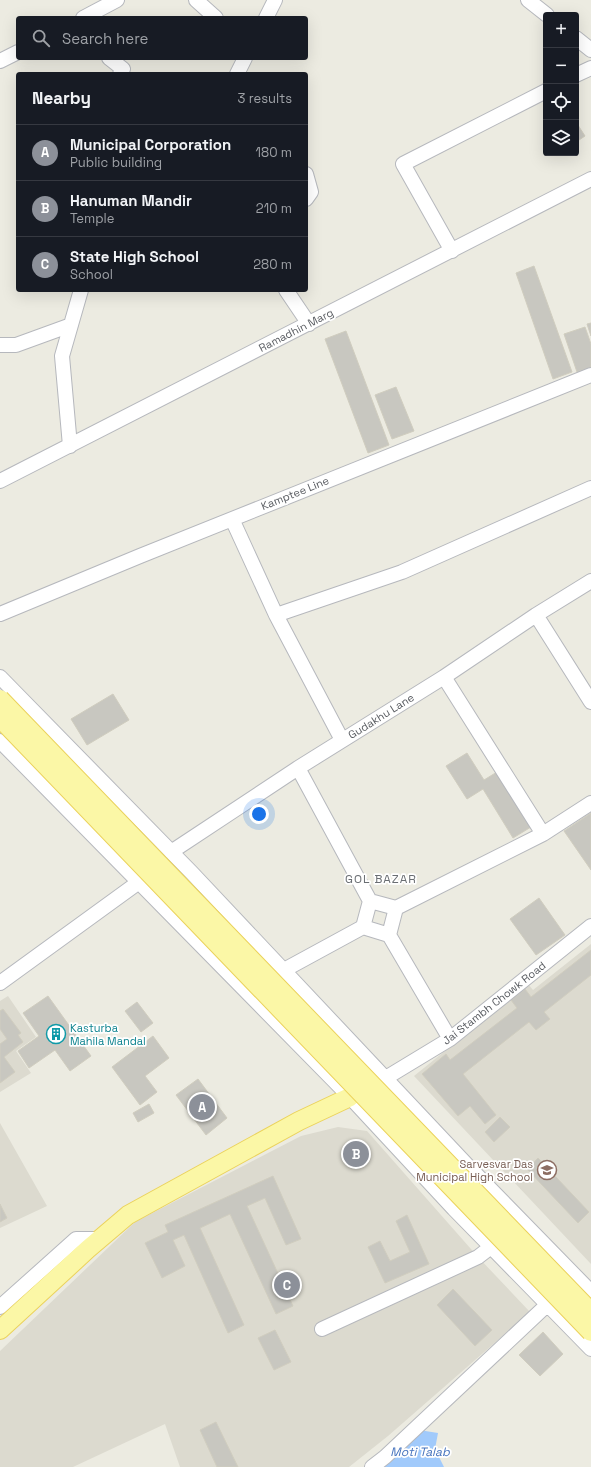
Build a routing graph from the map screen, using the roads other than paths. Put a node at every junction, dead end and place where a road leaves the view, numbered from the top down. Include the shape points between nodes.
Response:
1 (117, 0) edge
2 (196, 0) edge
3 (275, 0) edge
4 (528, 0) edge
5 (543, 12) edge
6 (87, 16) edge
7 (214, 16) edge
8 (267, 16) edge
9 (579, 40) edge
10 (591, 50) edge
11 (16, 53) edge
12 (111, 60) edge
13 (244, 60) edge
14 (0, 61) edge
15 (591, 68) edge
16 (122, 72) edge
17 (238, 72) edge
18 (579, 74) edge
19 (543, 93) edge
20 (591, 179) edge
21 (308, 181) edge
22 (308, 197) edge
23 (452, 251) junction
24 (80, 292) edge
25 (287, 292) edge
26 (309, 324) junction
27 (71, 325) junction
28 (0, 345) edge
29 (591, 375) edge
30 (70, 446) junction
31 (0, 481) edge
32 (591, 488) edge
33 (232, 519) junction
34 (591, 581) edge
35 (0, 614) edge
36 (276, 615) junction
37 (536, 615) junction
38 (0, 677) edge
39 (444, 677) junction
40 (0, 698) edge
41 (591, 702) edge
42 (0, 718) edge
43 (0, 740) edge
44 (342, 740) junction
45 (298, 768) junction
46 (591, 803) edge
47 (543, 834) junction
48 (171, 852) junction
49 (139, 882) junction
50 (370, 901) junction
51 (396, 908) junction
52 (591, 926) edge
53 (363, 928) junction
54 (389, 934) junction
55 (284, 970) junction
56 (0, 983) edge
57 (450, 1039) junction
58 (386, 1078) junction
59 (350, 1097) junction
60 (93, 1244) junction
61 (491, 1247) junction
62 (591, 1292) edge
63 (548, 1304) junction
64 (0, 1307) edge
65 (591, 1312) edge
66 (322, 1329) dead end
67 (0, 1330) edge
68 (591, 1332) edge
69 (591, 1349) edge
70 (372, 1467) edge

1 - 6 street
2 - 7 street
3 - 8 street
4 - 5 street
9 - 10 street
11 - 14 street
12 - 16 street via 123,70
13 - 17 street
15 - 18 street
19 - 23 street via 403,164
20 - 23 street, Ramadhin Marg
21 - 22 street via 311,192
23 - 26 street, Ramadhin Marg
24 - 27 street
25 - 26 street
26 - 30 street, Ramadhin Marg
27 - 28 street via 16,345
27 - 30 street via 62,356
29 - 33 street, Kamptee Line
30 - 31 street, Ramadhin Marg
32 - 36 street via 402,572
33 - 35 street, Kamptee Line
33 - 36 street
34 - 37 street, Gudakhu Lane
36 - 44 street
37 - 39 street, Gudakhu Lane
37 - 41 street
38 - 48 street
39 - 44 street, Gudakhu Lane
39 - 47 street
40 - 65 main road, bridge
42 - 68 main road, bridge
43 - 49 street
44 - 45 street, Gudakhu Lane
45 - 48 street, Gudakhu Lane
45 - 50 street
46 - 47 street
47 - 51 street
48 - 55 street
49 - 56 street
49 - 59 street
50 - 51 street
50 - 53 street
51 - 54 street
52 - 57 street, Jai Stambh Chowk Road
53 - 54 street
53 - 55 street
54 - 57 street
55 - 58 street
57 - 58 street, Jai Stambh Chowk Road
58 - 59 street, Jai Stambh Chowk Road
58 - 62 street
59 - 60 main road via 299,1121 128,1215
59 - 61 street
60 - 64 street via 76,1239
60 - 67 main road
61 - 63 street
61 - 66 street via 478,1257
63 - 69 street
63 - 70 street

